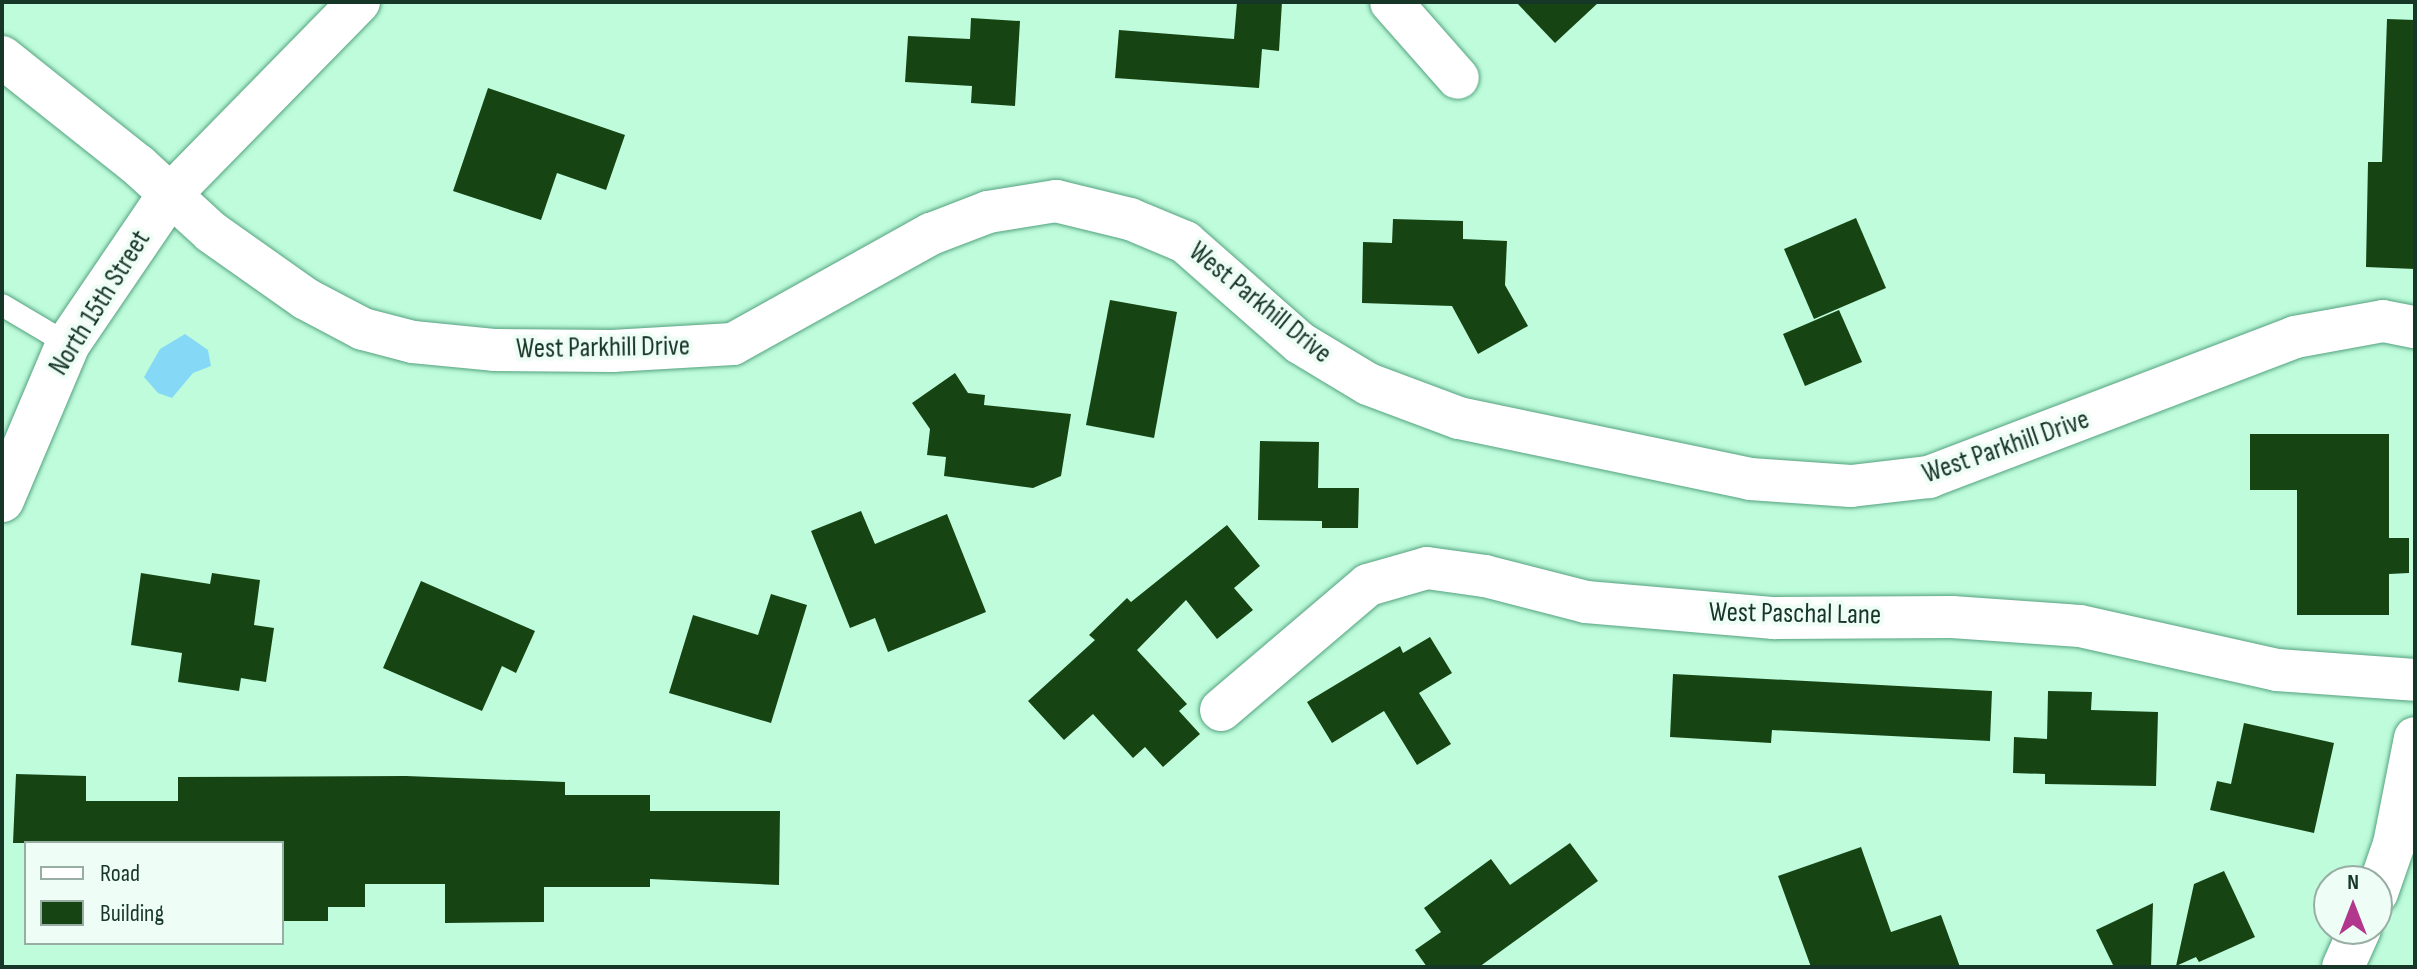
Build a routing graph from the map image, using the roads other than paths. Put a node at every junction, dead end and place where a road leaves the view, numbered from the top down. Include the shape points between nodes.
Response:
1 (359, 2) edge
2 (1391, 2) edge
3 (2, 57) edge
4 (1458, 78) dead end
5 (168, 197) junction
6 (2, 305) edge
7 (2415, 327) edge
8 (68, 344) junction
9 (2, 500) edge
10 (2415, 680) edge
11 (1221, 710) dead end
12 (2415, 738) edge
13 (2387, 865) edge
14 (2353, 945) edge
15 (2343, 967) edge

1 - 5 street
2 - 4 street
3 - 5 street, West Parkhill Drive via 138,165
5 - 7 street, West Parkhill Drive via 306,299 363,329 413,342 494,350 612,351 733,344 931,234 988,212 1056,201 1130,219 1185,242 1300,343 1368,384 1459,418 1750,479 1851,486 1943,473 2295,337 2383,321
5 - 8 street, North 15th Street
6 - 8 lane
8 - 9 street, North 15th Street
10 - 11 street, West Paschal Lane via 2277,670 2080,626 1937,616 1774,618 1586,602 1485,576 1427,568 1368,585
12 - 13 street
14 - 15 street

